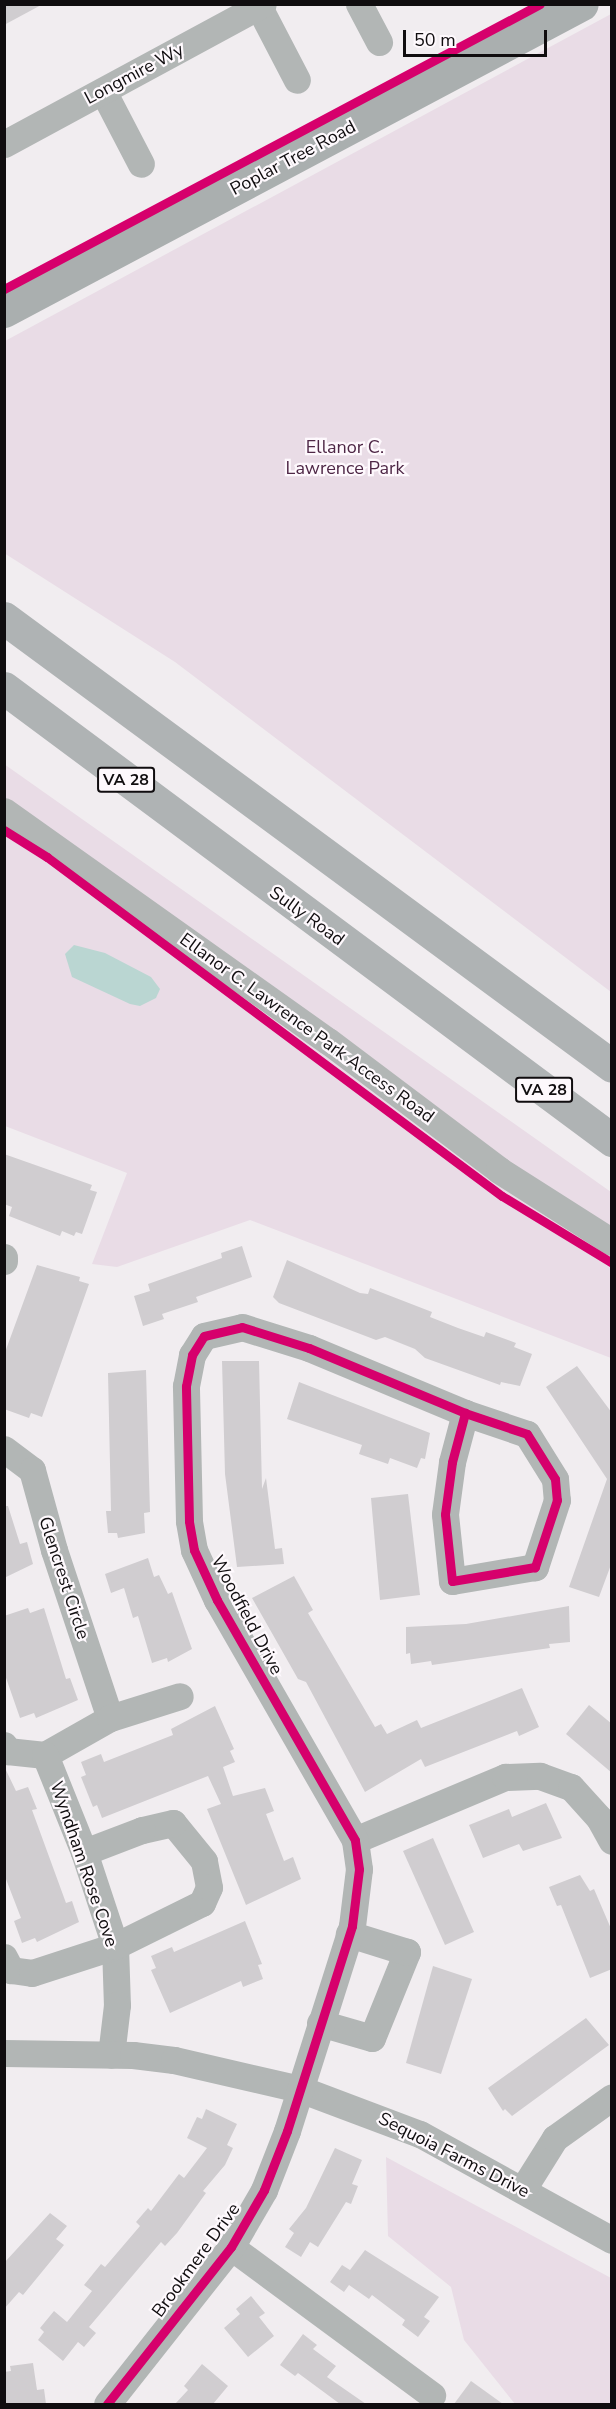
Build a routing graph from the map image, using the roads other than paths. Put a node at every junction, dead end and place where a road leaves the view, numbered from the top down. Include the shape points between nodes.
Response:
1 (359, 4) edge
2 (582, 4) edge
3 (261, 6) edge
4 (379, 42) dead end
5 (297, 80) dead end
6 (103, 91) junction
7 (6, 139) edge
8 (141, 164) dead end
9 (4, 311) edge
10 (4, 603) edge
11 (4, 618) edge
12 (4, 688) edge
13 (4, 710) edge
14 (172, 743) junction
15 (4, 812) edge
16 (247, 872) junction
17 (612, 1066) edge
18 (612, 1140) edge
19 (612, 1242) edge
20 (465, 1413) junction
21 (4, 1449) edge
22 (180, 1696) dead end
23 (110, 1718) junction
24 (5, 1749) edge
25 (45, 1755) junction
26 (355, 1840) junction
27 (612, 1841) edge
28 (84, 1852) junction
29 (349, 1934) junction
30 (115, 1946) junction
31 (4, 1957) edge
32 (320, 2023) junction
33 (4, 2053) edge
34 (111, 2055) junction
35 (300, 2089) junction
36 (612, 2097) edge
37 (523, 2190) junction
38 (612, 2240) edge
39 (231, 2247) junction
40 (432, 2395) dead end
41 (106, 2404) edge

1 - 4 street
2 - 9 main road, Poplar Tree Road
3 - 5 street
3 - 6 street, Longmire Wy
6 - 7 street, Longmire Wy
6 - 8 street
10 - 14 highway
11 - 14 highway
12 - 16 highway, Sully Road / VA 28
13 - 16 highway
14 - 17 highway
15 - 19 street, Ellanor C. Lawrence Park Access Road via 328,1041 499,1170
16 - 18 highway, Sully Road / VA 28
20 - 20 street, Woodfield Drive via 452,1462 445,1514 452,1581 535,1567 557,1500 555,1479 527,1434
20 - 26 street, Woodfield Drive via 309,1348 242,1327 204,1336 192,1355 186,1386 189,1521 194,1550 217,1600
21 - 23 street, Glencrest Circle via 32,1470 54,1550
22 - 23 street
23 - 25 street
24 - 25 street
25 - 28 street, Wyndham Rose Cove
26 - 27 street via 505,1777 540,1776 571,1787 599,1818
26 - 29 street, Woodfield Drive via 359,1869
28 - 30 street, Wyndham Rose Cove
28 - 30 street via 173,1823 204,1861 209,1887 202,1904
29 - 32 street, Woodfield Drive
29 - 32 street via 407,1952 372,2038
30 - 31 street via 32,1973 11,1970
30 - 34 street, Wyndham Rose Cove via 117,2005
32 - 35 street, Woodfield Drive
33 - 34 street, Sequoia Farms Drive
34 - 35 street, Sequoia Farms Drive via 174,2060
35 - 37 street, Sequoia Farms Drive via 420,2134
35 - 39 street, Brookmere Drive via 264,2190
36 - 37 street via 555,2138
37 - 38 street, Sequoia Farms Drive
39 - 40 street, Brookmere Drive
39 - 41 street, Brookmere Drive

